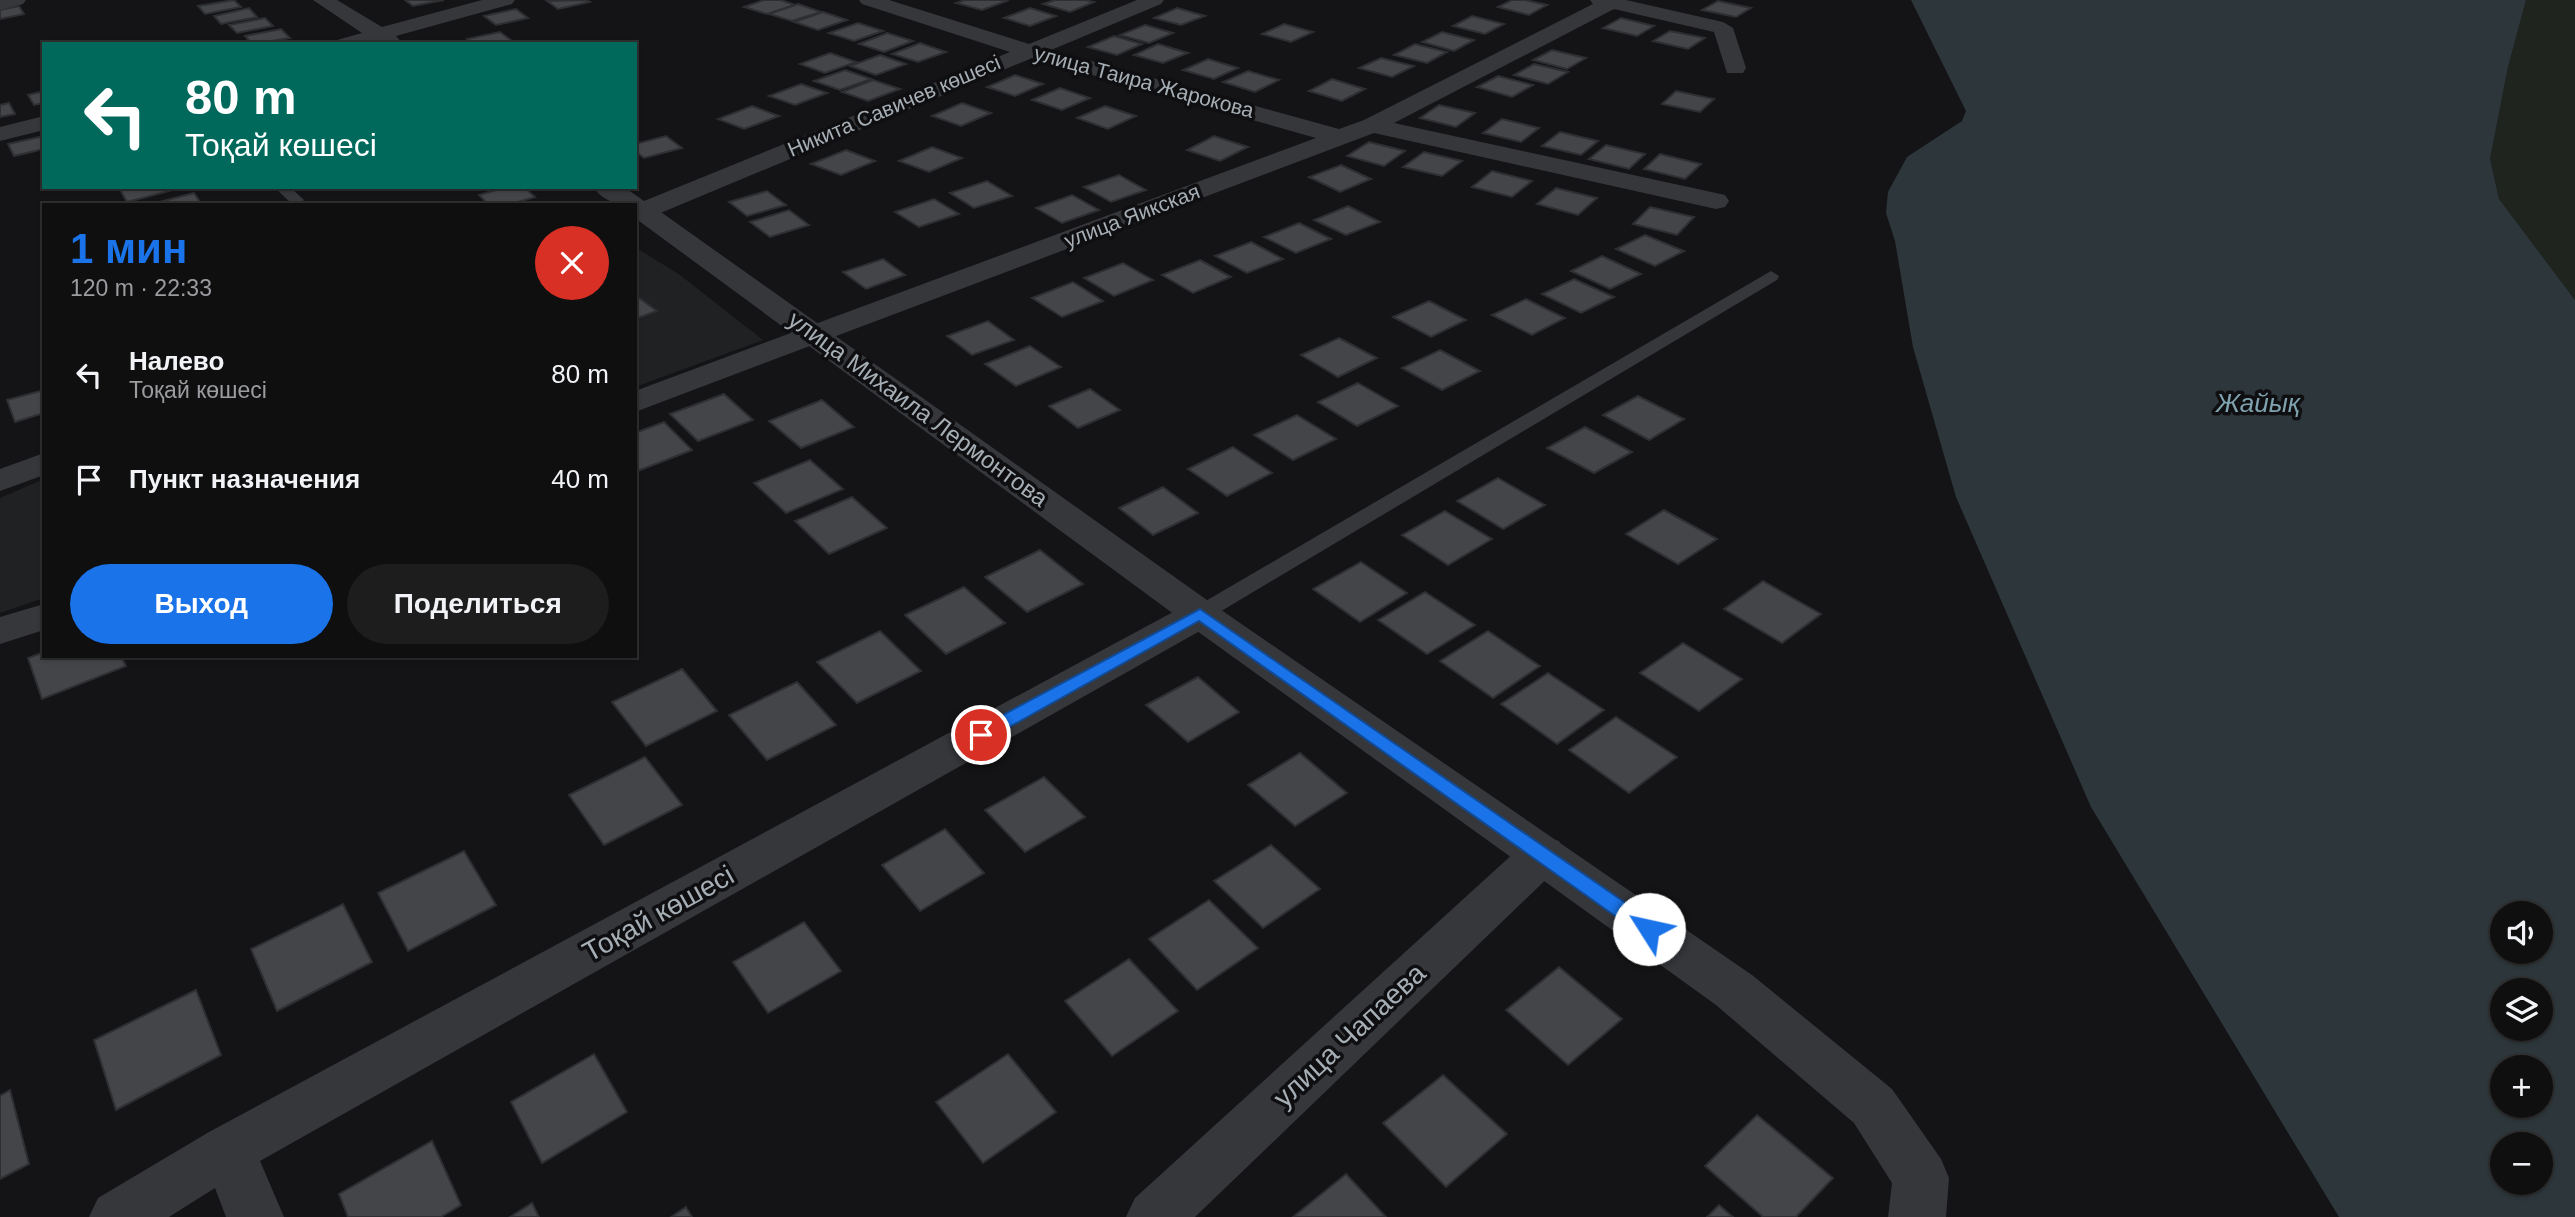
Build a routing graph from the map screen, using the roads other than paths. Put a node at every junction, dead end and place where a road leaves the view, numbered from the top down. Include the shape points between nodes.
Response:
1 (16, 0) edge
2 (323, 0) edge
3 (505, 0) edge
4 (869, 0) edge
5 (1154, 0) edge
6 (1609, 1) edge
7 (0, 4) edge
8 (388, 39) edge
9 (362, 42) edge
10 (1027, 50) junction
11 (1735, 68) dead end
12 (42, 124) edge
13 (1372, 125) junction
14 (0, 134) edge
15 (1340, 137) junction
16 (283, 189) edge
17 (609, 189) edge
18 (296, 200) dead end
19 (1716, 201) dead end
20 (628, 203) edge
21 (637, 209) edge
22 (637, 210) edge
23 (1771, 276) dead end
24 (818, 336) junction
25 (637, 401) edge
26 (42, 464) edge
27 (0, 481) edge
28 (1200, 614) junction
29 (42, 617) edge
30 (0, 631) edge
31 (1543, 854) junction
32 (228, 1150) junction
33 (118, 1217) edge
34 (255, 1217) edge
35 (1155, 1217) edge
36 (1917, 1217) edge

1 - 7 street
2 - 8 street
3 - 8 street
4 - 10 street, улица Таира Жарокова
5 - 10 street, Никита Савичев көшесі
6 - 11 street via 1723,28
6 - 13 street, улица Яикская
8 - 9 street
10 - 15 street, улица Таира Жарокова
10 - 21 street, Никита Савичев көшесі
12 - 14 street
13 - 15 street, улица Яикская
13 - 19 street
15 - 24 street, улица Яикская
16 - 18 lane
17 - 20 street, улица Михаила Лермонтова
22 - 24 street, улица Михаила Лермонтова
23 - 28 lane
24 - 25 street, улица Яикская
24 - 28 street, улица Михаила Лермонтова
26 - 27 street
28 - 31 street, улица Михаила Лермонтова
28 - 32 street, Тоқай көшесі
29 - 30 street
31 - 35 street, улица Чапаева
31 - 36 street, улица Михаила Лермонтова via 1734,990 1873,1106 1921,1178
32 - 33 street, Тоқай көшесі
32 - 34 street

